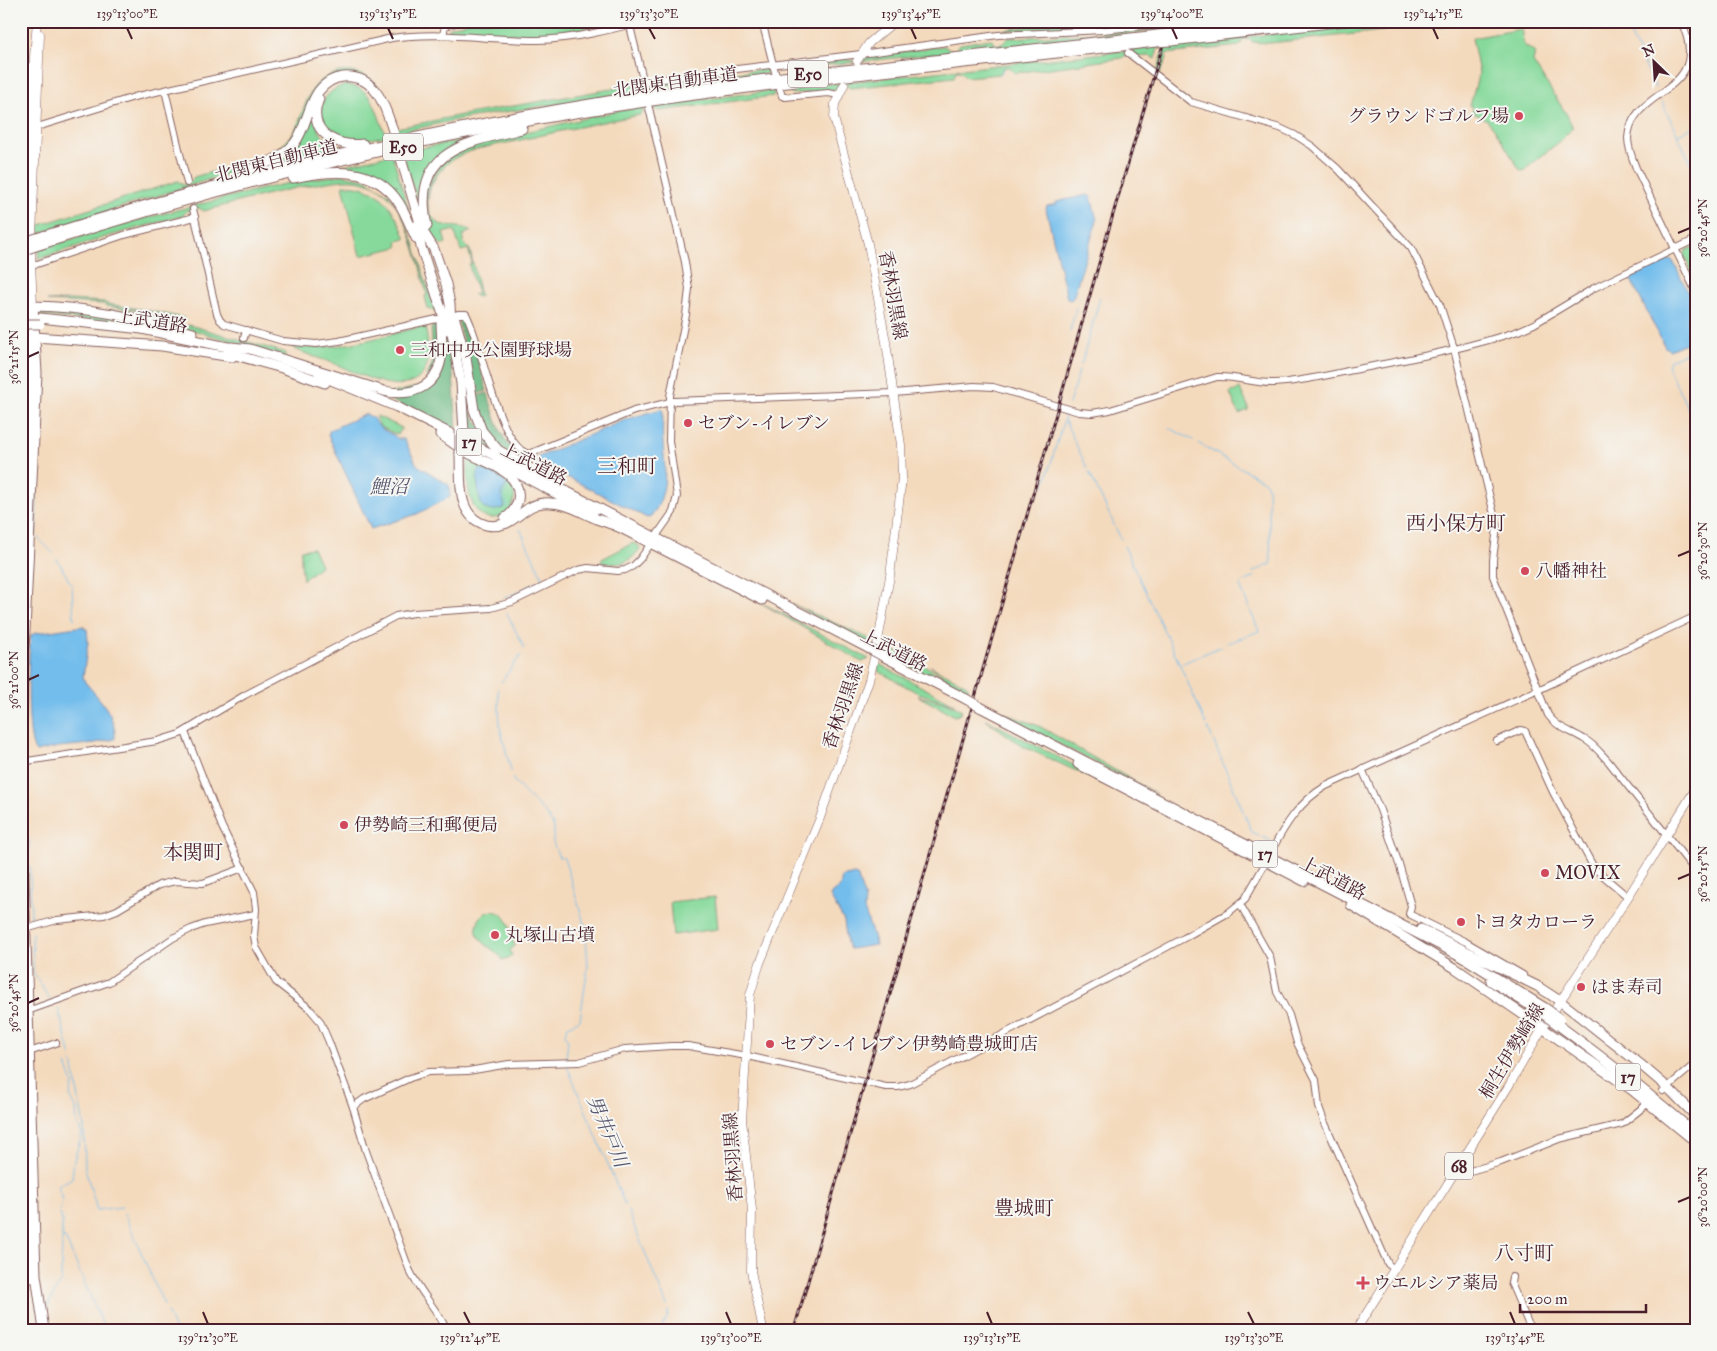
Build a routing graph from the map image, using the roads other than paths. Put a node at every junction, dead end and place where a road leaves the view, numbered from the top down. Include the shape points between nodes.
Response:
1 (38, 21) edge
2 (464, 21) edge
3 (644, 21) edge
4 (762, 21) edge
5 (895, 21) edge
6 (1189, 21) edge
7 (1282, 21) edge
8 (1347, 21) edge
9 (1681, 21) edge
10 (629, 23) edge
11 (443, 35) junction
12 (1172, 37) junction
13 (1157, 38) junction
14 (1128, 53) dead end
15 (859, 58) junction
16 (21, 59) edge
17 (773, 64) junction
18 (33, 68) junction
19 (775, 72) dead end
20 (844, 85) dead end
21 (165, 90) junction
22 (780, 90) dead end
23 (839, 95) junction
24 (609, 108) junction
25 (649, 108) dead end
26 (460, 127) junction
27 (33, 128) junction
28 (21, 132) edge
29 (187, 184) dead end
30 (199, 197) junction
31 (141, 206) junction
32 (193, 209) dead end
33 (195, 217) junction
34 (1696, 239) edge
35 (42, 240) junction
36 (21, 243) edge
37 (431, 243) junction
38 (421, 247) junction
39 (1676, 249) junction
40 (21, 251) edge
41 (31, 264) junction
42 (1696, 292) edge
43 (450, 304) junction
44 (26, 306) edge
45 (458, 314) dead end
46 (439, 315) junction
47 (21, 318) edge
48 (40, 321) junction
49 (21, 324) edge
50 (246, 330) junction
51 (28, 337) edge
52 (244, 338) dead end
53 (231, 347) junction
54 (1454, 348) junction
55 (250, 349) junction
56 (268, 358) junction
57 (257, 361) junction
58 (894, 393) junction
59 (670, 402) junction
60 (462, 431) junction
61 (440, 434) junction
62 (462, 455) junction
63 (557, 487) junction
64 (619, 527) junction
65 (654, 541) junction
66 (21, 589) edge
67 (1696, 616) edge
68 (1538, 690) junction
69 (185, 732) junction
70 (1497, 741) dead end
71 (21, 746) edge
72 (21, 762) edge
73 (1362, 769) junction
74 (21, 776) edge
75 (1696, 788) edge
76 (1667, 835) junction
77 (1271, 852) dead end
78 (1265, 864) dead end
79 (243, 868) junction
80 (1696, 872) edge
81 (1628, 897) junction
82 (1350, 902) junction
83 (1240, 904) junction
84 (255, 914) junction
85 (24, 929) edge
86 (1537, 986) junction
87 (1560, 1001) junction
88 (24, 1012) edge
89 (1559, 1021) junction
90 (1542, 1029) junction
91 (56, 1043) dead end
92 (24, 1053) edge
93 (747, 1056) junction
94 (1696, 1063) edge
95 (1665, 1089) junction
96 (1650, 1102) junction
97 (353, 1107) junction
98 (1696, 1116) edge
99 (1696, 1126) edge
100 (1696, 1134) edge
101 (1696, 1142) edge
102 (1453, 1176) junction
103 (1394, 1269) junction
104 (1512, 1277) dead end
105 (38, 1330) edge
106 (44, 1330) edge
107 (446, 1330) edge
108 (762, 1330) edge
109 (1356, 1330) edge
110 (1532, 1330) edge

1 - 18 main road
1 - 27 main road
2 - 11 street via 447,25
3 - 10 street
4 - 17 street
5 - 15 main road via 869,43
6 - 15 street, bridge via 1102,30 998,35
7 - 12 highway, 北関東自動車道 / E50
8 - 12 highway, 北関東自動車道 / E50
9 - 39 street via 1689,46 1685,69 1673,85 1639,112 1628,138 1636,168
10 - 11 street via 580,36 549,39
10 - 17 street via 644,85
11 - 21 street via 382,40
12 - 13 highway, 北関東自動車道 / E50, bridge
13 - 24 highway, 北関東自動車道 / E50
13 - 26 highway, 北関東自動車道 / E50 via 756,80
14 - 54 street via 1191,102 1280,128 1304,140 1327,158 1411,248 1440,305
15 - 17 street
16 - 18 street
17 - 19 street
18 - 27 main road
20 - 23 main road, 香林羽黒線
21 - 27 street
21 - 29 street
22 - 23 street via 785,97
23 - 58 main road, 香林羽黒線 via 834,118 868,244
24 - 30 highway, 北関東自動車道 / E50 via 381,151
24 - 37 highway via 477,139 449,152 433,170 424,194
25 - 59 street via 689,283 688,309
26 - 31 highway, 北関東自動車道 / E50 via 307,161
26 - 31 highway via 349,145 333,141 322,132 316,119 318,101 326,90 345,81 358,83 369,90 377,100 392,135 380,97 371,86 361,79 336,78 317,93 299,136 278,157
27 - 28 street
27 - 41 main road
27 - 44 main road via 24,264
30 - 35 highway, 北関東自動車道 / E50
30 - 38 highway via 317,174 359,174 376,180 394,196
31 - 35 highway, 北関東自動車道 / E50
32 - 33 street
33 - 41 street
33 - 50 street via 220,320
34 - 39 street
35 - 36 highway, 北関東自動車道 / E50, bridge
35 - 40 highway, 北関東自動車道 / E50, bridge
37 - 38 highway via 422,230 397,153
37 - 43 highway
38 - 46 highway
39 - 42 street
39 - 54 street via 1594,288 1526,328
41 - 44 main road
43 - 60 highway via 461,383
43 - 63 highway via 466,358 474,410 482,431 498,450
44 - 51 highway
44 - 55 highway via 118,314
45 - 59 street via 466,314 471,324 506,430 527,454 628,413
46 - 50 street via 318,344 283,341
46 - 55 highway via 442,351 437,372 426,386 410,392 384,391
46 - 60 highway via 447,329 455,368
47 - 48 highway, 上武道路 / 17
48 - 49 highway, 上武道路 / 17, bridge
48 - 53 highway, 上武道路 / 17 via 142,329
48 - 57 highway, 上武道路 / 17 via 165,339
50 - 52 street
51 - 57 highway via 162,346
51 - 66 highway via 29,392
51 - 71 highway via 37,373
53 - 55 highway
53 - 56 highway, 上武道路 / 17
54 - 58 street via 1282,383 1217,376 1097,412 1079,412 988,386
54 - 68 street via 1497,527 1493,576
55 - 56 highway
56 - 63 highway, 上武道路 / 17 via 375,397
57 - 61 highway, 上武道路 / 17 via 348,392
58 - 59 street
58 - 93 main road, 香林羽黒線 via 902,478 890,576 872,670 820,818 753,981
59 - 65 street via 669,440 677,496 670,517
60 - 62 highway, bridge
61 - 62 highway via 510,477 518,495 515,509 508,517 491,522 472,511
61 - 64 highway, 上武道路 / 17
62 - 64 highway via 463,501 469,514 480,523 499,525 535,505 551,503 574,508
63 - 65 highway, 上武道路 / 17
64 - 65 highway, 上武道路 / 17
65 - 69 street via 629,568 618,571 578,570 500,606 414,613 388,619 240,698
65 - 82 highway, 上武道路 / 17, bridge
67 - 68 street
68 - 73 street
68 - 76 street via 1550,719 1593,745
69 - 72 street via 165,740
69 - 79 street via 222,827
70 - 81 street via 1525,731 1594,868
73 - 77 street via 1326,786 1308,799 1285,825
73 - 86 street via 1400,867 1411,906 1409,914 1466,942 1531,979
74 - 85 highway
75 - 76 main road, 桐生伊勢崎線 / 68
76 - 80 street
76 - 81 main road, 桐生伊勢崎線 / 68
78 - 83 street
79 - 84 street via 254,892
79 - 85 street via 203,883 159,885 104,915 57,920
81 - 87 main road, 桐生伊勢崎線 / 68
82 - 86 highway via 1382,911
82 - 89 highway, 上武道路 / 17, bridge via 1461,956
82 - 90 highway via 1455,968
83 - 93 street via 1184,938 906,1085 886,1087
83 - 103 street via 1270,957 1277,992 1289,1015 1296,1042 1316,1080 1321,1115 1388,1264
84 - 88 street via 191,929 109,982
84 - 97 street via 254,936 259,953 276,982 320,1021
85 - 88 highway
86 - 87 highway
87 - 90 main road, 桐生伊勢崎線 / 68
87 - 95 highway via 1621,1048
88 - 92 highway
89 - 99 highway, 上武道路 / 17 via 1609,1054
89 - 100 highway, 上武道路 / 17
90 - 96 highway
90 - 102 main road, 桐生伊勢崎線 / 68
91 - 92 street
92 - 105 highway via 29,1265
92 - 106 highway via 36,1275
93 - 97 street via 688,1046 644,1048 625,1049 579,1062 509,1064 468,1071 428,1072 364,1099
93 - 108 main road, 香林羽黒線 via 742,1120 752,1210 751,1271
94 - 95 street
95 - 98 highway
96 - 101 highway
96 - 102 street via 1622,1124 1559,1139 1501,1162
97 - 107 street via 409,1269
102 - 103 main road, 桐生伊勢崎線 / 68
103 - 109 main road, 桐生伊勢崎線 / 68
104 - 110 street via 1511,1283

